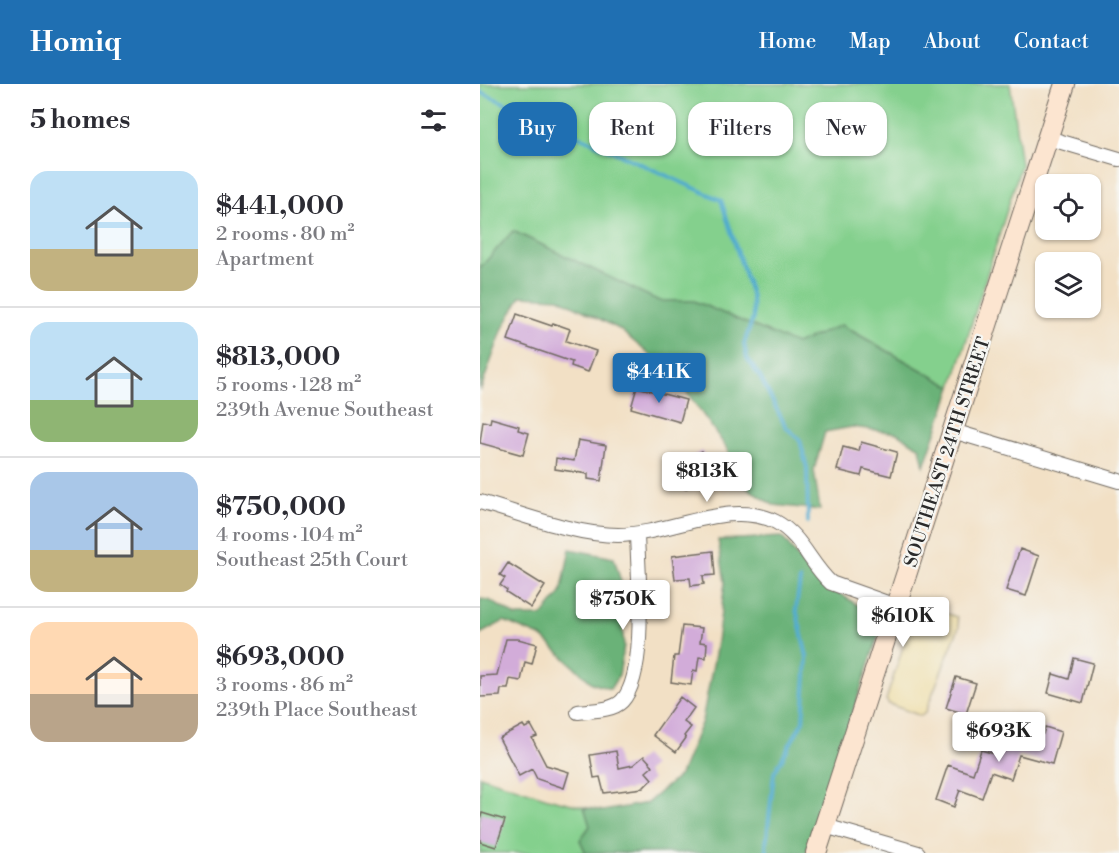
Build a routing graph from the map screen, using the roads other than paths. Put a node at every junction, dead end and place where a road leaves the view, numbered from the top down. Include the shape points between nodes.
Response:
1 (1065, 84) edge
2 (1048, 138) junction
3 (1119, 159) edge
4 (953, 431) junction
5 (1119, 481) edge
6 (480, 502) edge
7 (637, 534) junction
8 (897, 606) junction
9 (578, 712) dead end
10 (825, 826) junction
11 (816, 853) edge
12 (918, 853) edge

1 - 2 street, SOUTHEAST 24TH STREET
2 - 3 street
2 - 4 street, SOUTHEAST 24TH STREET
4 - 5 street
4 - 8 street, SOUTHEAST 24TH STREET
6 - 7 street via 588,532
7 - 8 street via 724,515 758,515 788,529 831,583
7 - 9 street via 639,640 633,680 616,705
8 - 10 street, SOUTHEAST 24TH STREET
10 - 11 street, SOUTHEAST 24TH STREET
10 - 12 street

